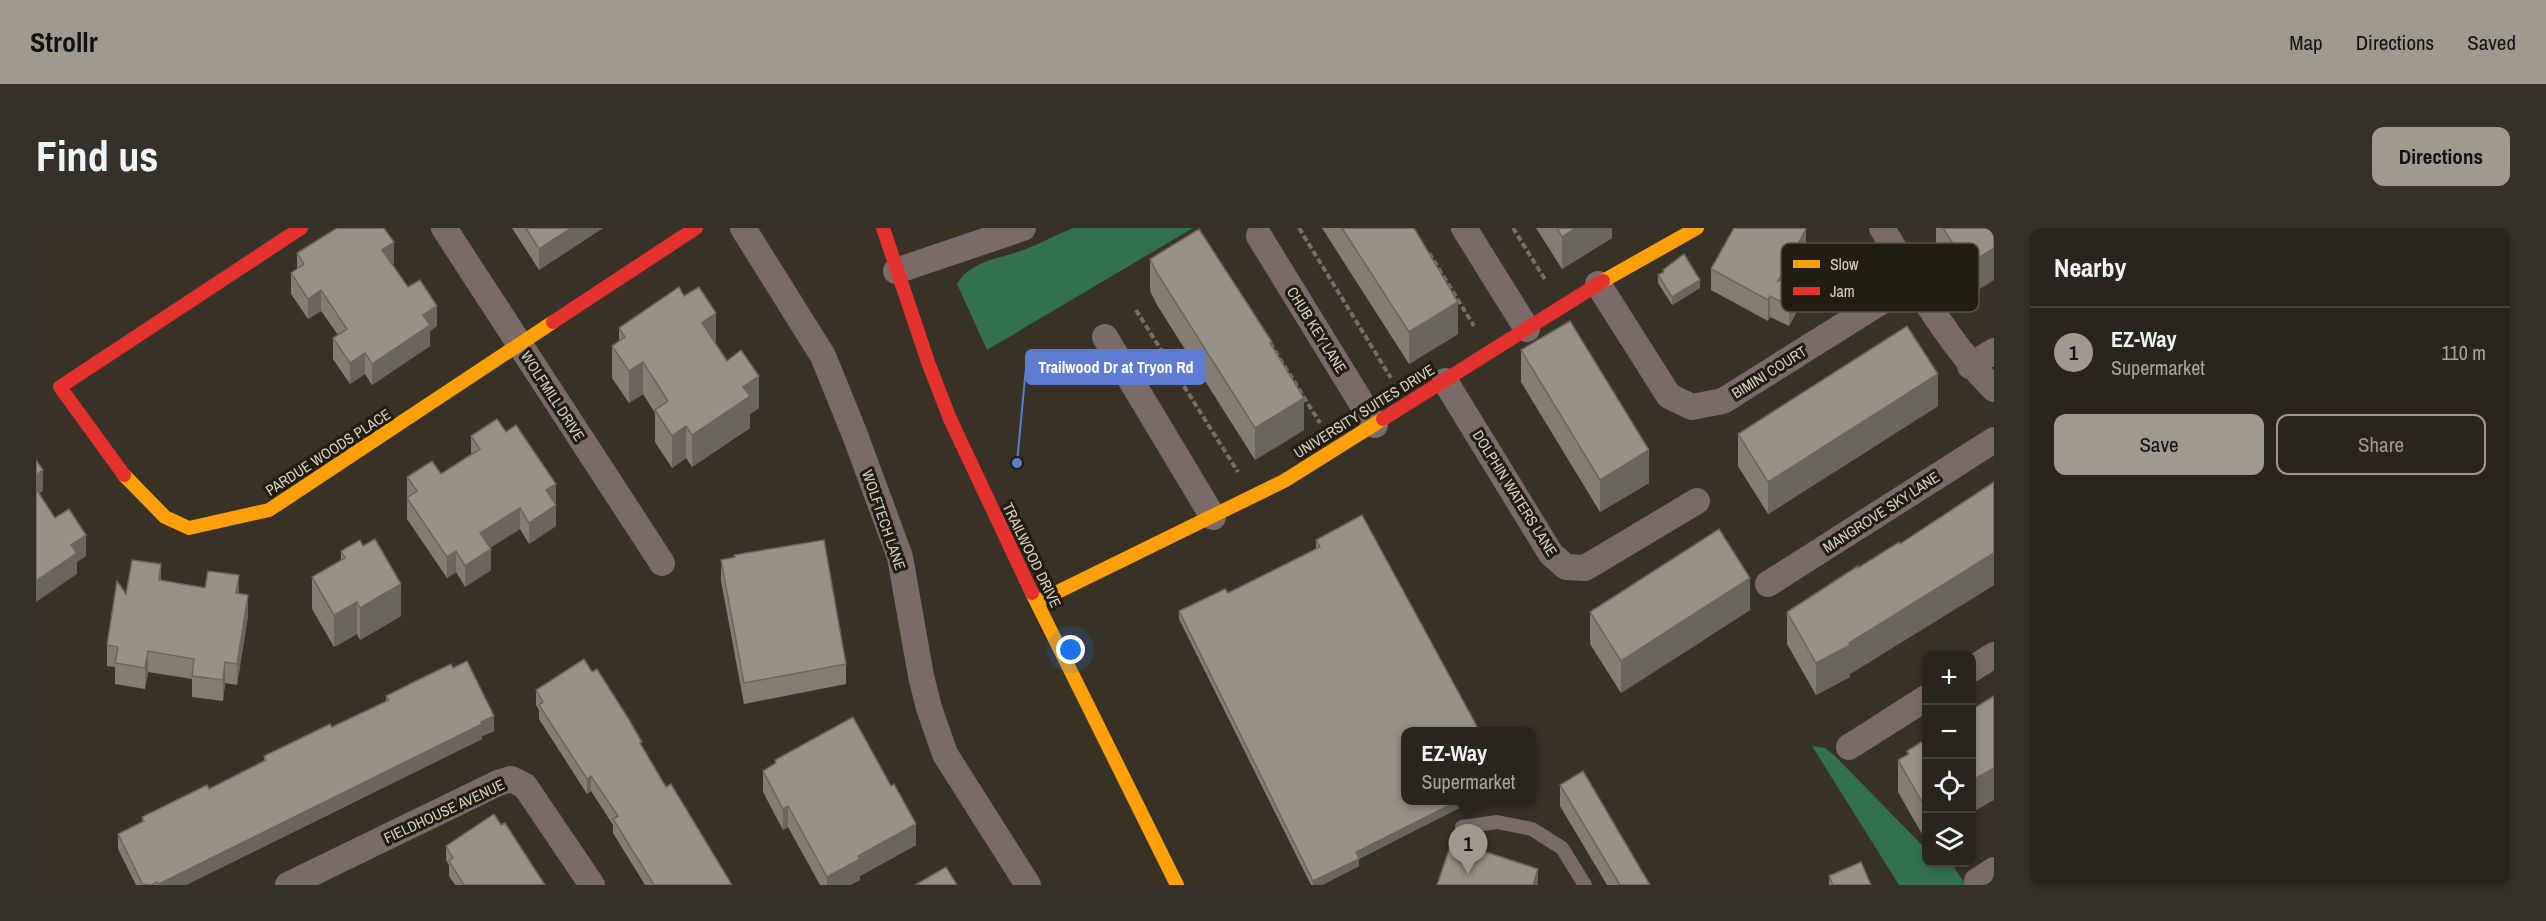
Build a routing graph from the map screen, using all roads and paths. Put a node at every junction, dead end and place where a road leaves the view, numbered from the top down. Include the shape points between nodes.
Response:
1 (301, 228) edge
2 (444, 228) edge
3 (696, 228) edge
4 (743, 228) edge
5 (883, 228) edge
6 (1023, 228) edge
7 (1299, 228) edge
8 (1464, 228) edge
9 (1513, 228) edge
10 (1882, 228) edge
11 (1686, 231) edge
12 (1259, 236) dead end
13 (1891, 243) edge
14 (1426, 248) edge
15 (896, 271) junction
16 (1548, 284) dead end
17 (1598, 285) junction
18 (1136, 310) dead end
19 (1865, 312) edge
20 (1935, 312) edge
21 (1476, 329) dead end
22 (1527, 329) junction
23 (1105, 337) dead end
24 (1268, 339) edge
25 (520, 345) junction
26 (1994, 351) edge
27 (1971, 366) junction
28 (1393, 381) dead end
29 (1445, 381) junction
30 (1994, 389) edge
31 (1375, 425) junction
32 (1322, 426) dead end
33 (1994, 440) edge
34 (1242, 478) dead end
35 (1697, 501) dead end
36 (1213, 517) junction
37 (662, 563) dead end
38 (1768, 584) dead end
39 (1037, 602) junction
40 (1994, 655) edge
41 (1976, 666) edge
42 (1922, 701) edge
43 (1849, 747) dead end
44 (1462, 827) dead end
45 (1173, 884) edge
46 (288, 885) edge
47 (592, 885) edge
48 (1028, 885) edge
49 (1585, 885) edge

1 - 25 street, PARDUE WOODS PLACE via 60,387 129,482 165,517 189,528 270,510
2 - 25 street, WOLFMILL DRIVE
3 - 25 street, PARDUE WOODS PLACE
4 - 48 street, WOLFTECH LANE via 823,356 855,435 900,557 921,676 945,754
5 - 15 street, TRAILWOOD DRIVE
6 - 15 street
7 - 28 path
8 - 22 street
9 - 16 path
10 - 13 street
11 - 17 street, UNIVERSITY SUITES DRIVE
12 - 31 street, CHUB KEY LANE
14 - 21 path
15 - 39 street, TRAILWOOD DRIVE via 950,419
17 - 19 street, BIMINI COURT via 1669,396 1692,407 1723,401
17 - 22 street, UNIVERSITY SUITES DRIVE
18 - 34 path
20 - 27 street
22 - 29 street, UNIVERSITY SUITES DRIVE
23 - 36 street
24 - 32 path
25 - 37 street, WOLFMILL DRIVE
26 - 27 street
27 - 30 street
29 - 31 street, UNIVERSITY SUITES DRIVE
29 - 35 street, DOLPHIN WATERS LANE via 1551,554 1566,567 1585,568
31 - 36 street, UNIVERSITY SUITES DRIVE via 1284,481
33 - 38 street, MANGROVE SKY LANE
36 - 39 street, UNIVERSITY SUITES DRIVE
39 - 45 street, TRAILWOOD DRIVE
40 - 41 street
42 - 43 street
44 - 49 lane via 1497,822 1532,829 1562,848
46 - 47 street, FIELDHOUSE AVENUE via 511,780 525,786

